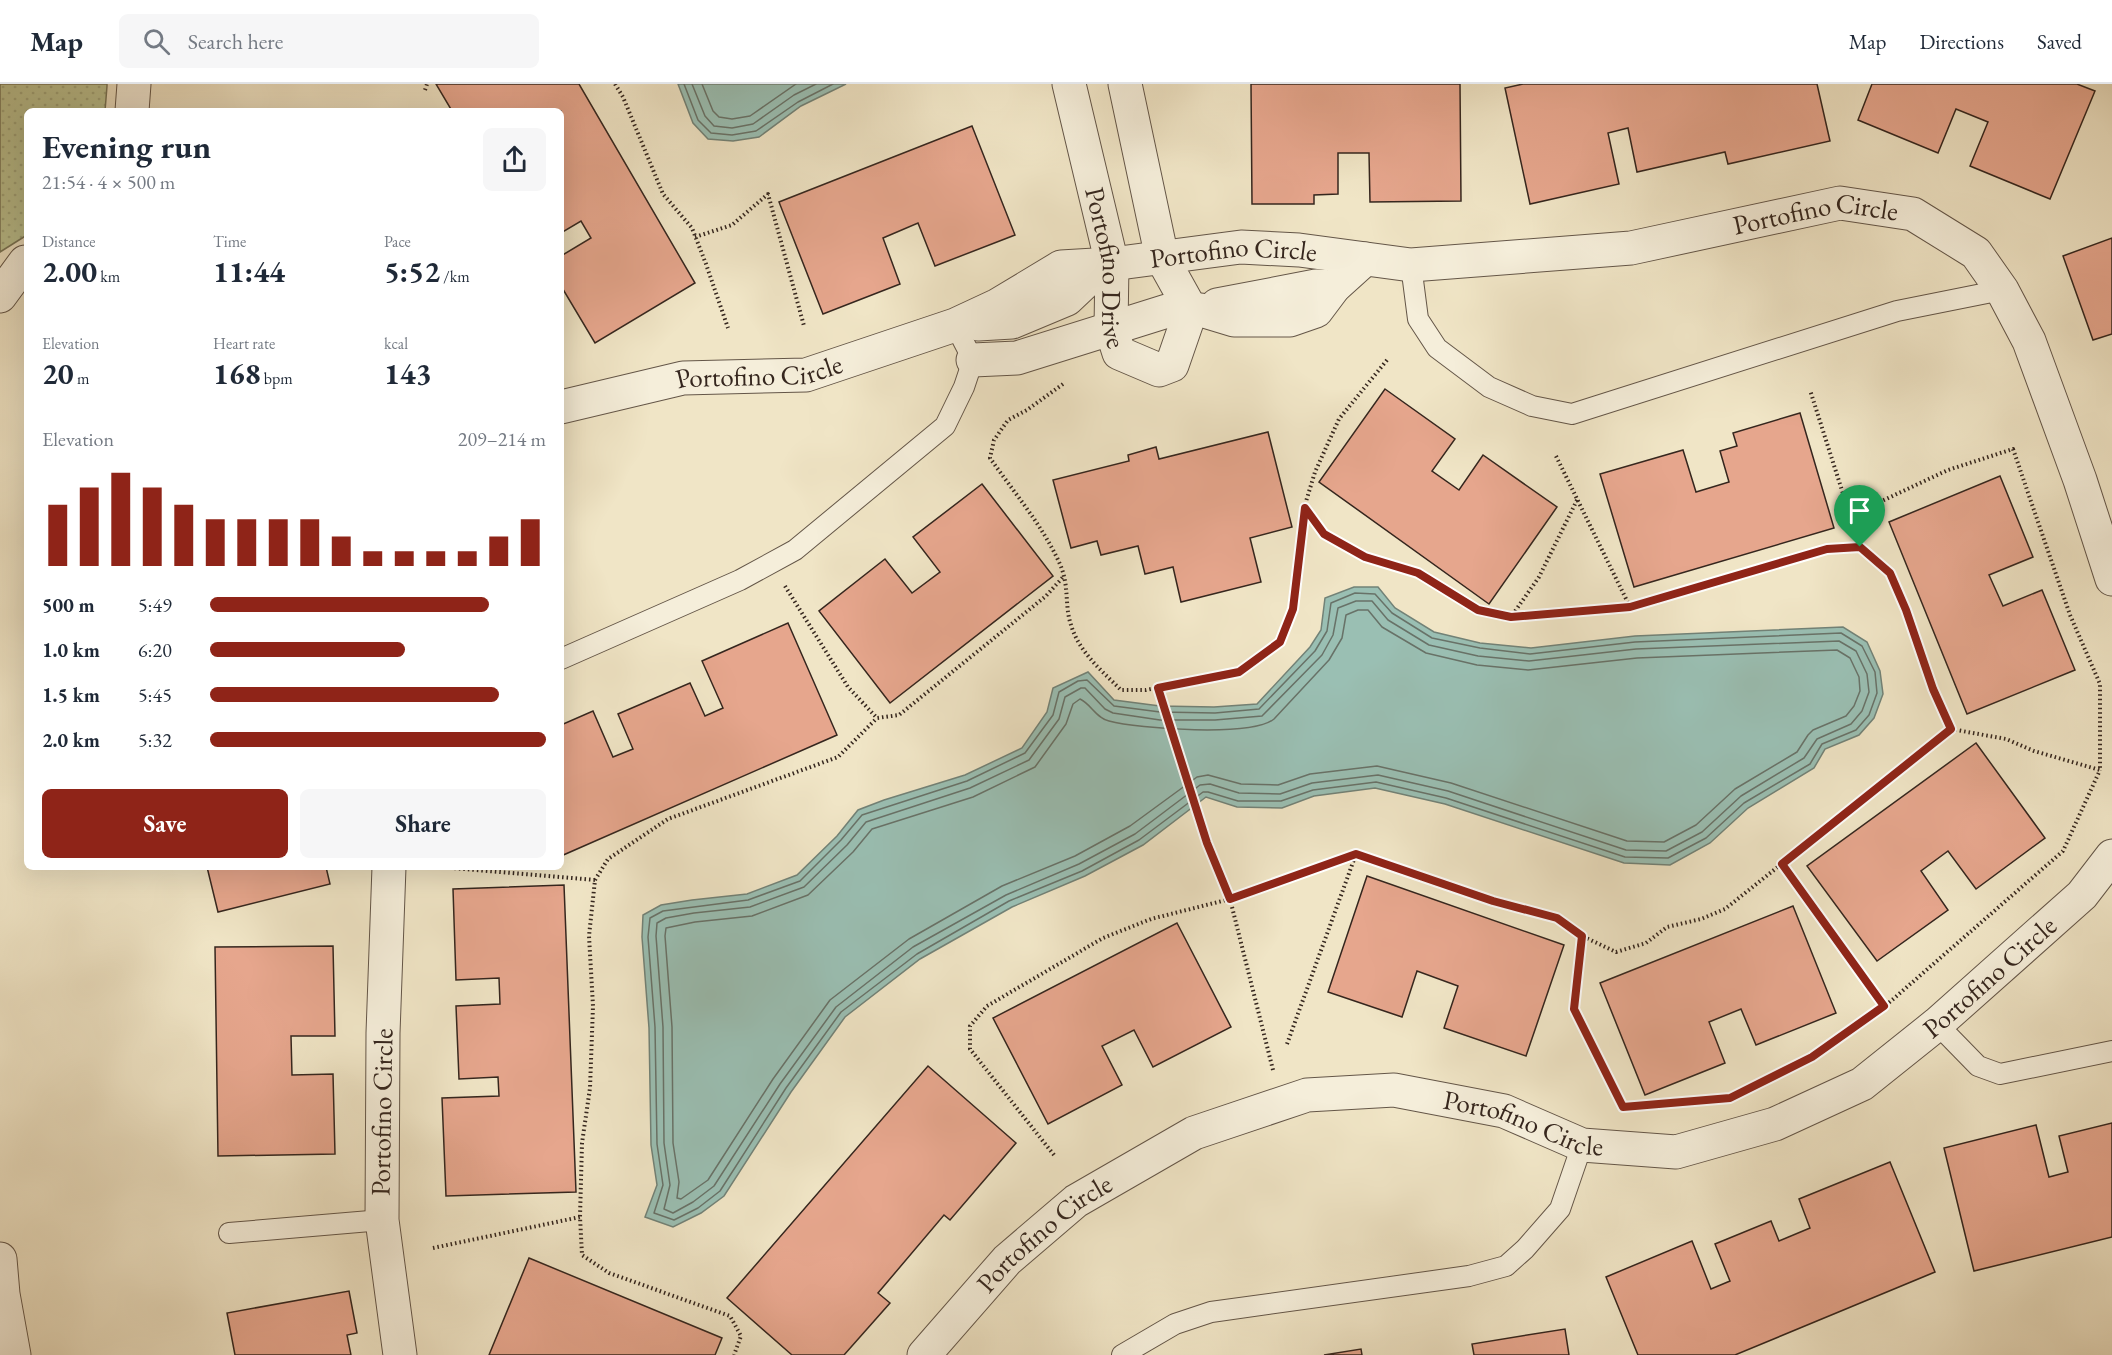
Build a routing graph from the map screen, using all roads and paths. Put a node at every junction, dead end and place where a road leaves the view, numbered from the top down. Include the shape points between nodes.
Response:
1 (427, 84) edge
2 (615, 84) edge
3 (1069, 84) edge
4 (1125, 84) edge
5 (425, 90) dead end
6 (696, 237) junction
7 (1162, 258) junction
8 (1365, 259) junction
9 (1108, 264) junction
10 (1411, 265) junction
11 (17, 266) edge
12 (2002, 290) junction
13 (0, 296) edge
14 (1196, 310) junction
15 (955, 325) junction
16 (804, 326) dead end
17 (728, 328) dead end
18 (1111, 328) junction
19 (973, 360) junction
20 (1387, 360) dead end
21 (1064, 384) dead end
22 (1810, 390) dead end
23 (564, 404) edge
24 (1556, 456) dead end
25 (1578, 498) junction
26 (1305, 508) junction
27 (1860, 547) junction
28 (1064, 575) junction
29 (2112, 579) edge
30 (783, 582) dead end
31 (1630, 607) junction
32 (1511, 617) junction
33 (564, 658) edge
34 (1158, 688) junction
35 (877, 718) junction
36 (1951, 729) junction
37 (2100, 770) junction
38 (1356, 854) junction
39 (2112, 856) edge
40 (1782, 864) junction
41 (389, 870) edge
42 (477, 870) edge
43 (595, 880) junction
44 (1230, 899) junction
45 (1582, 936) junction
46 (1884, 1006) junction
47 (1937, 1024) junction
48 (1287, 1044) dead end
49 (2112, 1051) edge
50 (1272, 1070) dead end
51 (1582, 1144) junction
52 (1054, 1155) dead end
53 (580, 1217) junction
54 (381, 1220) junction
55 (229, 1233) dead end
56 (433, 1248) dead end
57 (0, 1259) edge
58 (14, 1355) edge
59 (400, 1355) edge
60 (734, 1355) edge
61 (924, 1355) edge
62 (1122, 1355) edge

1 - 5 path
2 - 6 path via 663,194
3 - 9 street, Portofino Drive
4 - 7 street, Portofino Drive
6 - 16 path via 732,225 768,194
6 - 17 path
7 - 8 street, Portofino Circle via 1241,247
7 - 9 street, Portofino Circle
7 - 14 street, Portofino Drive
8 - 10 street, Portofino Circle
8 - 14 street, Portofino Circle via 1334,287 1316,311 1290,320 1234,320
9 - 15 street, Portofino Circle via 1067,299 1012,322
9 - 18 street, Portofino Drive
10 - 12 street, Portofino Circle via 1630,248 1840,203 1913,214 1976,253
10 - 12 lane via 1418,319 1437,348 1489,387 1532,406 1572,414 1898,311
11 - 13 street
12 - 29 street, Portofino Circle via 2029,341
14 - 18 street, Portofino Circle via 1167,311
14 - 18 street, Portofino Drive via 1172,365 1159,370 1119,353
15 - 19 lane
15 - 23 street, Portofino Circle via 806,375 683,378
18 - 19 street, Portofino Circle via 1017,358
19 - 33 lane via 945,426 795,550 740,580
20 - 26 path via 1339,419 1315,471
21 - 28 path via 1008,420 994,440 990,458 1035,522
22 - 27 path
24 - 25 path
25 - 31 path
25 - 32 path via 1539,577
26 - 32 path via 1324,534 1365,557 1418,573 1478,610
26 - 34 path via 1293,609 1280,642 1239,672
27 - 31 path via 1827,549
27 - 36 path via 1890,573
27 - 37 path via 1869,507 1948,470 2013,449 2070,615 2100,684
28 - 34 path via 1071,625 1089,658 1121,690
28 - 35 path via 1046,596 899,715
30 - 35 path via 848,687
31 - 32 path
34 - 44 path via 1207,843
35 - 43 path via 838,757 668,819 608,859
36 - 37 path via 2006,739
36 - 40 path
37 - 46 path via 2063,852
38 - 44 path
38 - 45 path via 1493,901 1557,918
38 - 48 path
39 - 47 street, Portofino Circle via 2082,895
40 - 45 path via 1725,909 1667,927 1647,943 1616,952
40 - 46 path
41 - 54 street, Portofino Circle
42 - 43 path
43 - 53 path via 589,936 593,1006 590,1088 582,1143
44 - 50 path
44 - 52 path via 1151,919 1102,938 987,1006 970,1026 970,1049
45 - 46 path via 1574,1009 1623,1107 1730,1098 1812,1057
47 - 49 lane via 1978,1066 2000,1074
47 - 51 street, Portofino Circle via 1862,1084 1775,1124 1676,1152
51 - 61 street, Portofino Circle via 1504,1111 1394,1090 1307,1095 1194,1133 1076,1201 1007,1260
51 - 62 lane via 1560,1209 1506,1266 1469,1276 1211,1312 1175,1324
53 - 56 path
53 - 60 path via 582,1255 609,1273 730,1316 741,1336
54 - 55 lane
54 - 59 street, Portofino Circle
57 - 58 street

